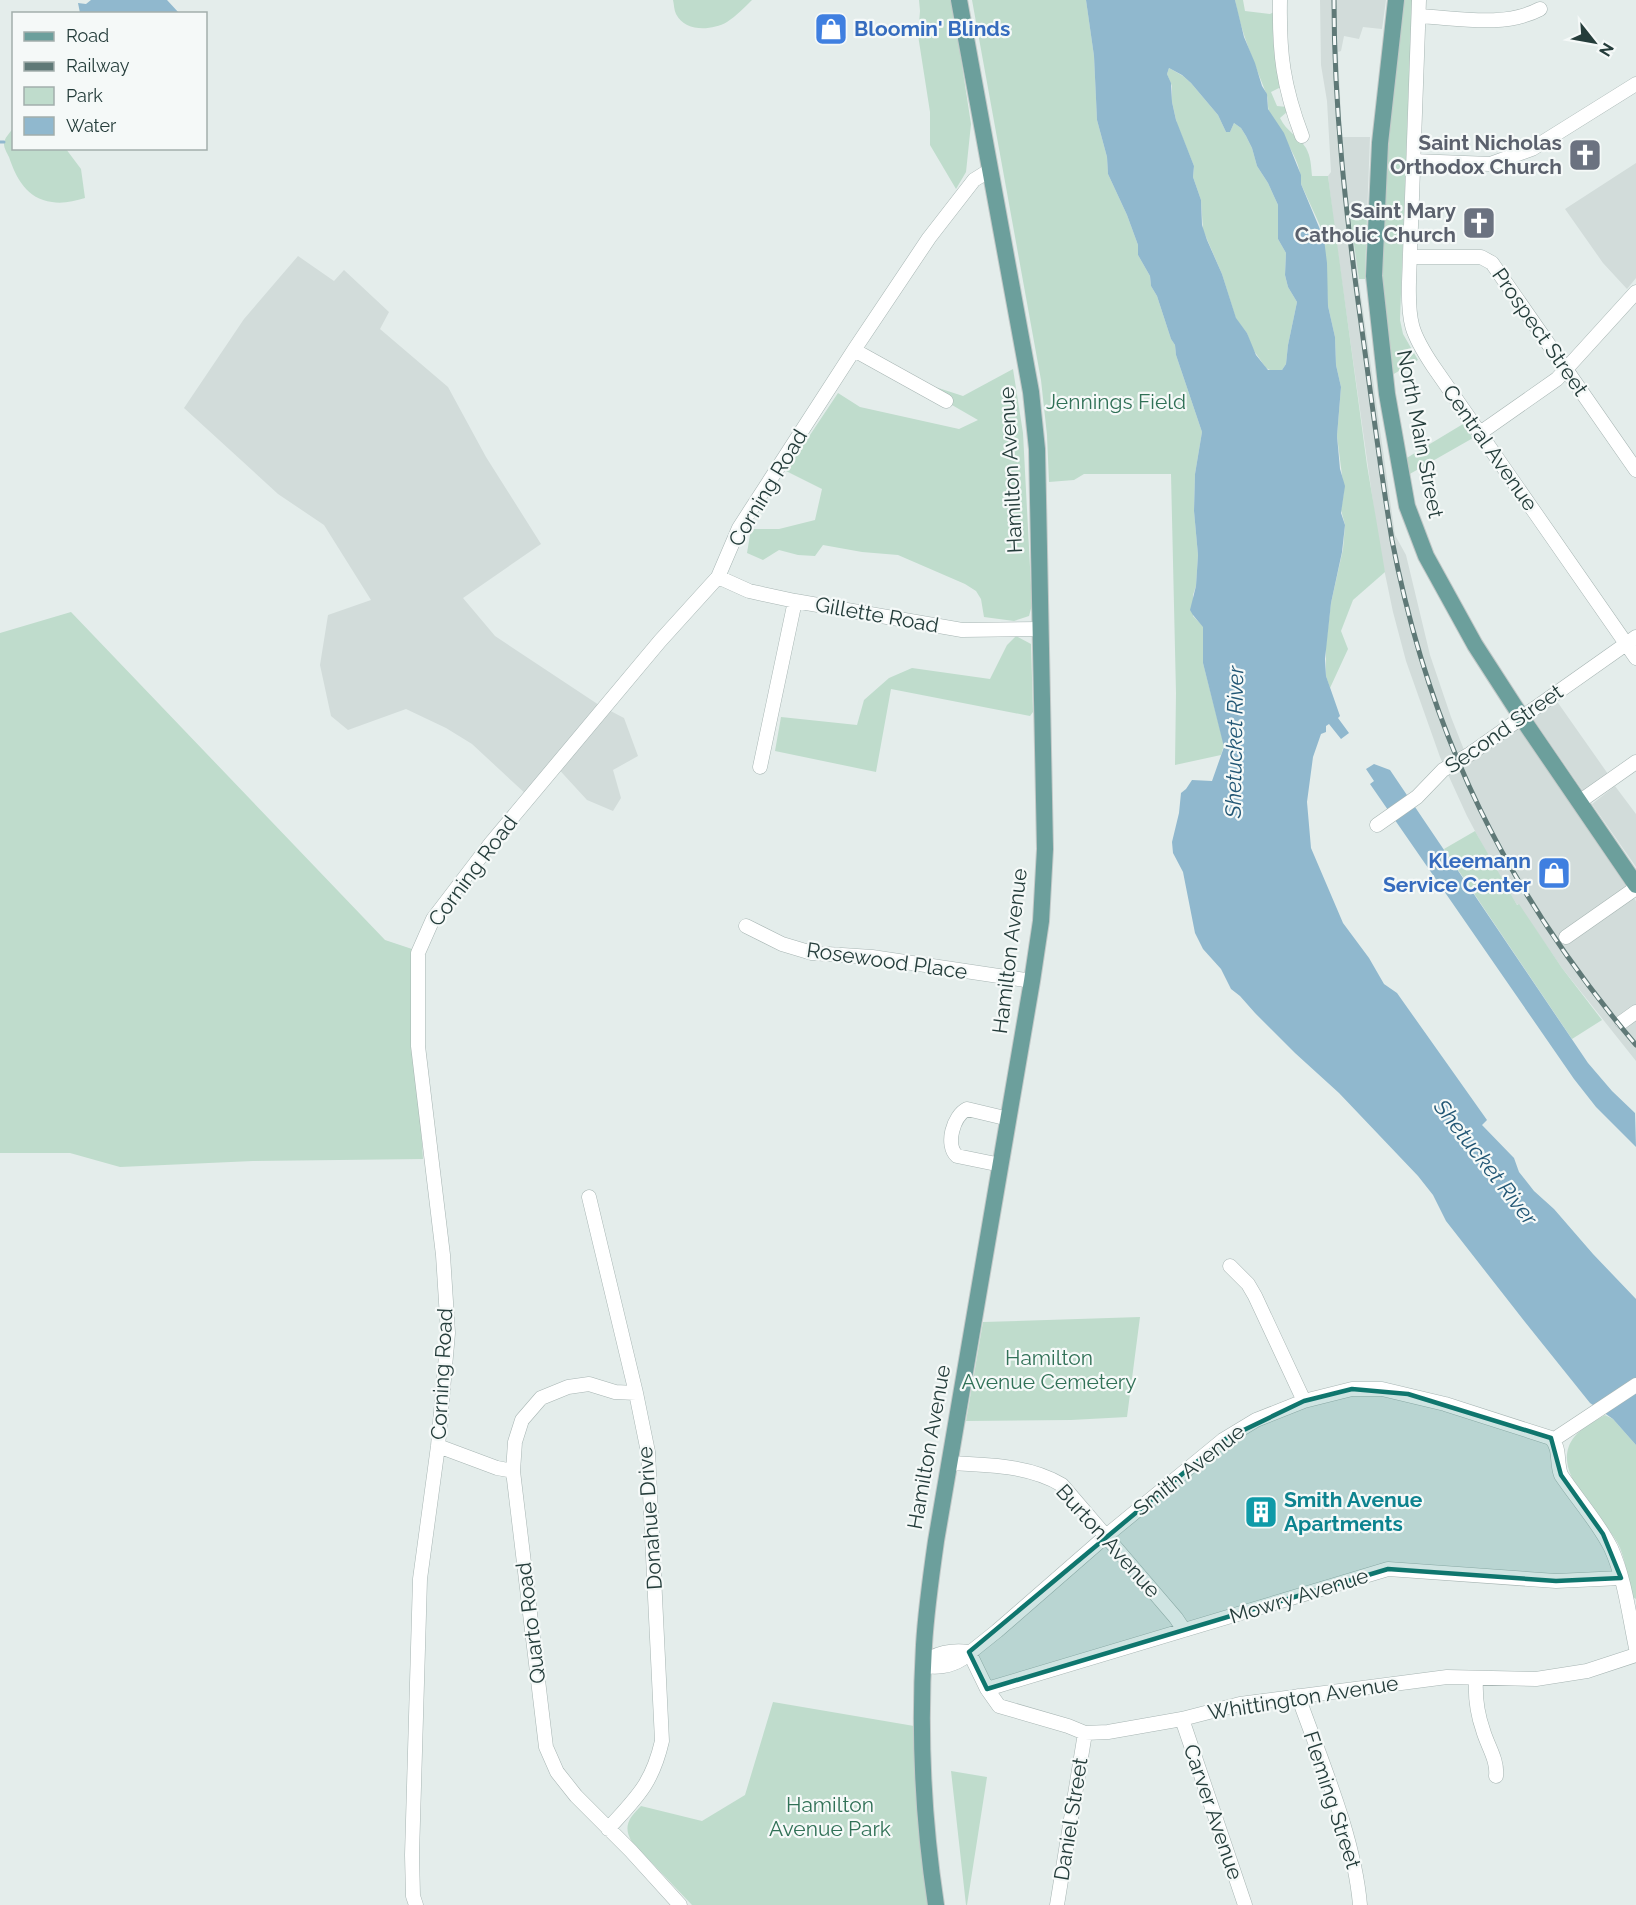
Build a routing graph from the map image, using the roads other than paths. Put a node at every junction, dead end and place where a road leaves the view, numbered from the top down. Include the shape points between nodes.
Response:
1 (959, 0) edge
2 (1280, 0) edge
3 (1396, 0) edge
4 (1419, 0) edge
5 (1540, 9) dead end
6 (1419, 16) junction
7 (1636, 84) edge
8 (1302, 136) dead end
9 (1414, 161) junction
10 (990, 170) junction
11 (1410, 257) junction
12 (1636, 292) edge
13 (854, 350) junction
14 (1567, 370) junction
15 (946, 401) dead end
16 (1480, 433) junction
17 (1636, 470) edge
18 (718, 577) junction
19 (795, 601) junction
20 (1040, 629) junction
21 (1631, 641) edge
22 (1636, 658) edge
23 (1522, 717) junction
24 (1636, 762) edge
25 (760, 767) dead end
26 (1579, 802) junction
27 (1377, 825) dead end
28 (1636, 886) edge
29 (746, 926) dead end
30 (1566, 938) dead end
31 (1032, 981) junction
32 (1636, 1012) edge
33 (1622, 1022) dead end
34 (1009, 1119) junction
35 (1000, 1165) junction
36 (589, 1197) dead end
37 (1230, 1266) dead end
38 (1636, 1386) edge
39 (636, 1393) junction
40 (1304, 1401) junction
41 (1553, 1440) junction
42 (438, 1446) junction
43 (949, 1462) junction
44 (513, 1471) junction
45 (1106, 1536) junction
46 (1621, 1578) junction
47 (1184, 1630) junction
48 (1636, 1648) edge
49 (969, 1652) junction
50 (1636, 1655) edge
51 (923, 1665) junction
52 (1476, 1679) junction
53 (987, 1689) junction
54 (1298, 1695) junction
55 (1182, 1719) junction
56 (1085, 1733) junction
57 (1496, 1776) dead end
58 (608, 1829) junction
59 (416, 1905) edge
60 (680, 1905) edge
61 (936, 1905) edge
62 (1057, 1905) edge
63 (1245, 1905) edge
64 (1360, 1905) edge

1 - 10 main road, Hamilton Avenue
2 - 8 street via 1283,75
3 - 23 main road, North Main Street via 1380,143 1374,255 1377,322 1395,443 1407,506 1426,556
4 - 6 street, Central Avenue
5 - 6 street via 1517,19
6 - 9 street, Central Avenue
7 - 9 street via 1514,157 1486,165
9 - 11 street, Central Avenue
10 - 13 street, Corning Road via 974,180 929,238
10 - 20 main road, Hamilton Avenue via 1031,392 1037,448
11 - 14 street, Prospect Street via 1480,257 1490,261
11 - 16 street, Central Avenue via 1409,314 1414,336
12 - 14 street
13 - 15 street
13 - 18 street, Corning Road via 739,528
14 - 16 street
14 - 17 street, Prospect Street
16 - 21 street, Central Avenue
18 - 19 street, Gillette Road via 749,591
18 - 42 street, Corning Road via 491,843 433,919 418,953 418,1046 443,1255 448,1333
19 - 20 street, Gillette Road via 962,630
19 - 25 street
20 - 31 main road, Hamilton Avenue via 1045,849 1041,921
21 - 22 street, Central Avenue
21 - 23 street, Second Street
23 - 26 main road, North Main Street
23 - 27 street, Second Street via 1443,770 1412,801
24 - 26 street
26 - 28 main road, North Main Street
28 - 30 street
29 - 31 street, Rosewood Place via 782,944 812,953 872,957
31 - 34 main road, Hamilton Avenue
32 - 33 street
34 - 35 main road, Hamilton Avenue
34 - 35 street via 967,1109 957,1117 952,1134 955,1154
35 - 43 main road, Hamilton Avenue
36 - 39 street, Donahue Drive
37 - 40 street via 1256,1296
38 - 41 street
39 - 44 street, Quarto Road via 589,1384 541,1398 522,1420 515,1442
39 - 58 street, Donahue Drive via 648,1452 662,1741 656,1766 643,1791
40 - 41 street, Smith Avenue via 1352,1389 1382,1389 1456,1407
40 - 45 street, Smith Avenue via 1256,1420 1223,1440
41 - 46 street via 1558,1448 1561,1475 1603,1534
42 - 44 street
42 - 59 street, Corning Road via 420,1579 412,1855
43 - 45 street, Burton Avenue via 1046,1475 1062,1485
43 - 51 main road, Hamilton Avenue via 929,1590
44 - 58 street, Quarto Road via 546,1747 556,1772
45 - 47 street, Burton Avenue
45 - 49 street, Smith Avenue
46 - 47 street, Mowry Avenue via 1556,1581 1388,1569
46 - 48 street
47 - 53 street, Mowry Avenue
49 - 51 street, Smith Avenue via 953,1663
49 - 53 street, Whittington Avenue
50 - 52 street, Whittington Avenue via 1587,1671 1536,1679
51 - 61 main road, Hamilton Avenue via 923,1760
52 - 54 street, Whittington Avenue via 1448,1677
52 - 57 street via 1475,1700 1496,1763
53 - 56 street, Whittington Avenue via 999,1706
54 - 55 street, Whittington Avenue
54 - 64 street, Fleming Street via 1345,1832 1358,1880
55 - 56 street, Whittington Avenue
55 - 63 street, Carver Avenue
56 - 62 street, Daniel Street
58 - 60 street, Quarto Road

